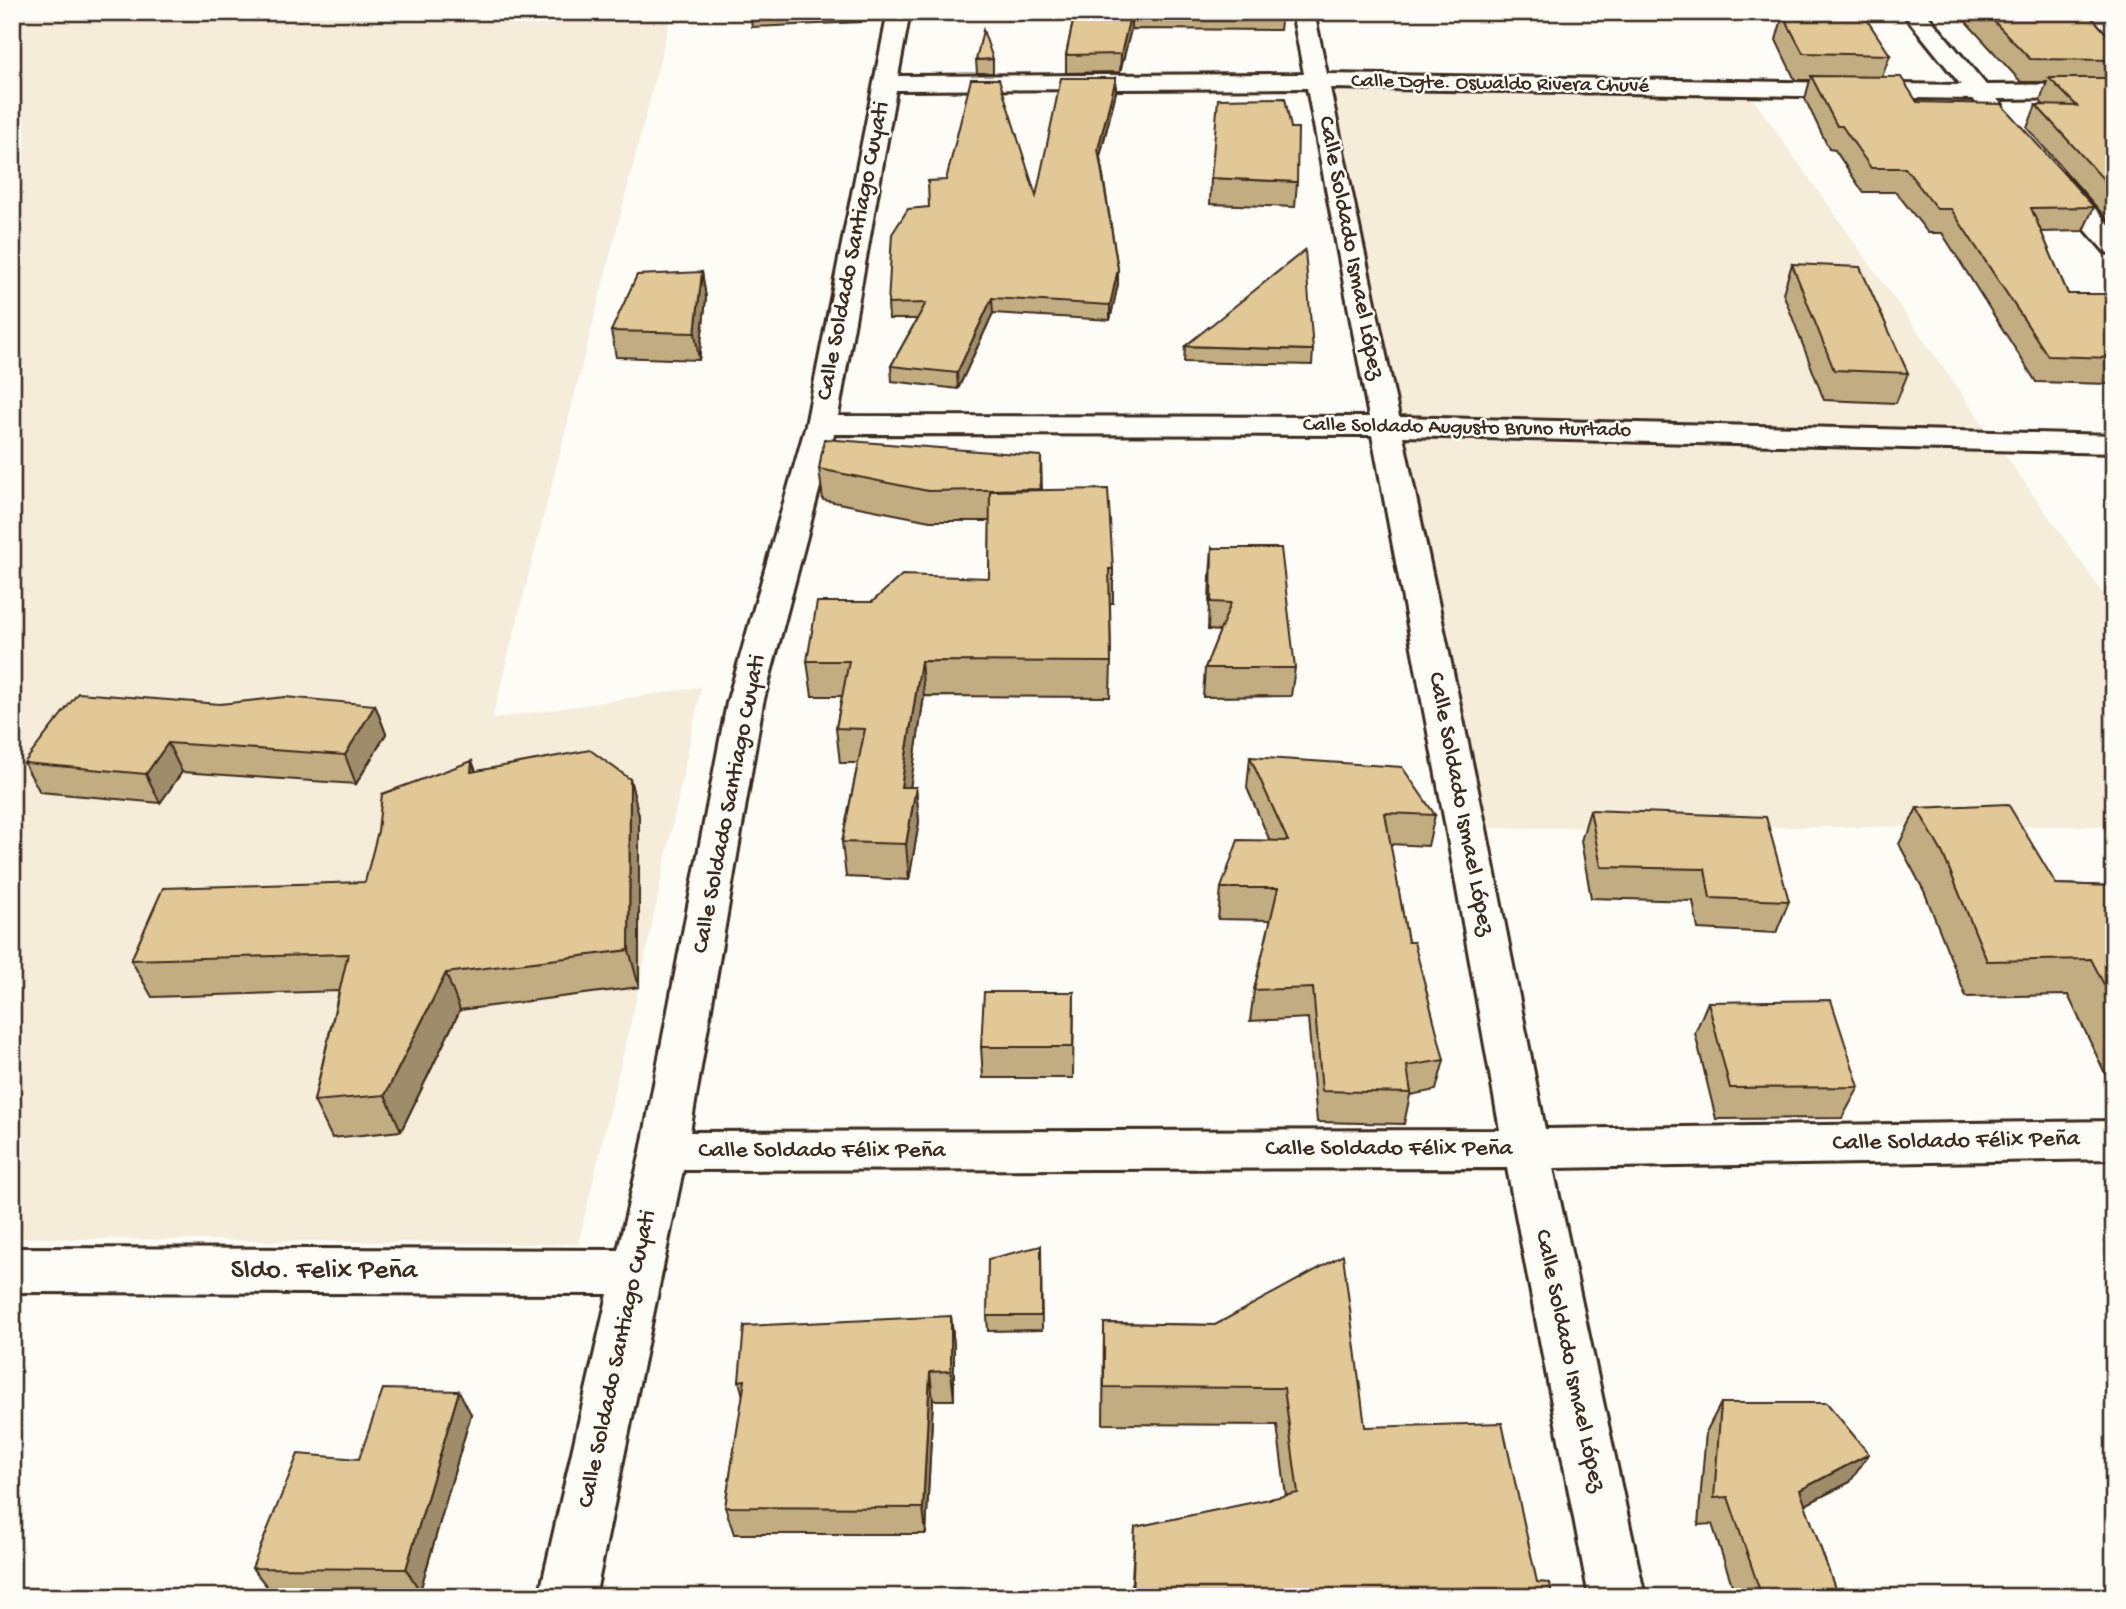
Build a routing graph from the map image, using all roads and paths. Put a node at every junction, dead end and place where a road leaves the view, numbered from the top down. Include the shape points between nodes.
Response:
1 (899, 12) edge
2 (1303, 12) edge
3 (1913, 12) edge
4 (1317, 81) junction
5 (886, 82) junction
6 (2114, 91) edge
7 (1979, 92) junction
8 (2006, 123) edge
9 (2042, 164) edge
10 (2114, 246) edge
11 (821, 425) junction
12 (1385, 426) junction
13 (2114, 444) edge
14 (2114, 1140) edge
15 (1526, 1149) junction
16 (664, 1152) junction
17 (12, 1270) edge
18 (636, 1272) junction
19 (567, 1597) edge
20 (1617, 1597) edge

1 - 5 street, Calle Soldado Santiago Cuyati
2 - 4 street, Calle Soldado Ismael López
3 - 7 street
4 - 5 street, Calle Dgte. Oswaldo Rivera Chuvé
4 - 7 street, Calle Dgte. Oswaldo Rivera Chuvé
4 - 12 street, Calle Soldado Ismael López
5 - 11 street, Calle Soldado Santiago Cuyati
6 - 7 street, Calle Dgte. Oswaldo Rivera Chuvé
7 - 8 street
9 - 10 street
11 - 12 street, Calle Soldado Augusto Bruno Hurtado
11 - 16 street, Calle Soldado Santiago Cuyati via 745,703
12 - 13 street, Calle Soldado Augusto Bruno Hurtado
12 - 15 street, Calle Soldado Ismael López
14 - 15 street, Calle Soldado Félix Peña
15 - 16 street, Calle Soldado Félix Peña
15 - 20 street, Calle Soldado Ismael López
16 - 18 street, Calle Soldado Santiago Cuyati
17 - 18 street, Sldo. Felix Peña
18 - 19 street, Calle Soldado Santiago Cuyati

